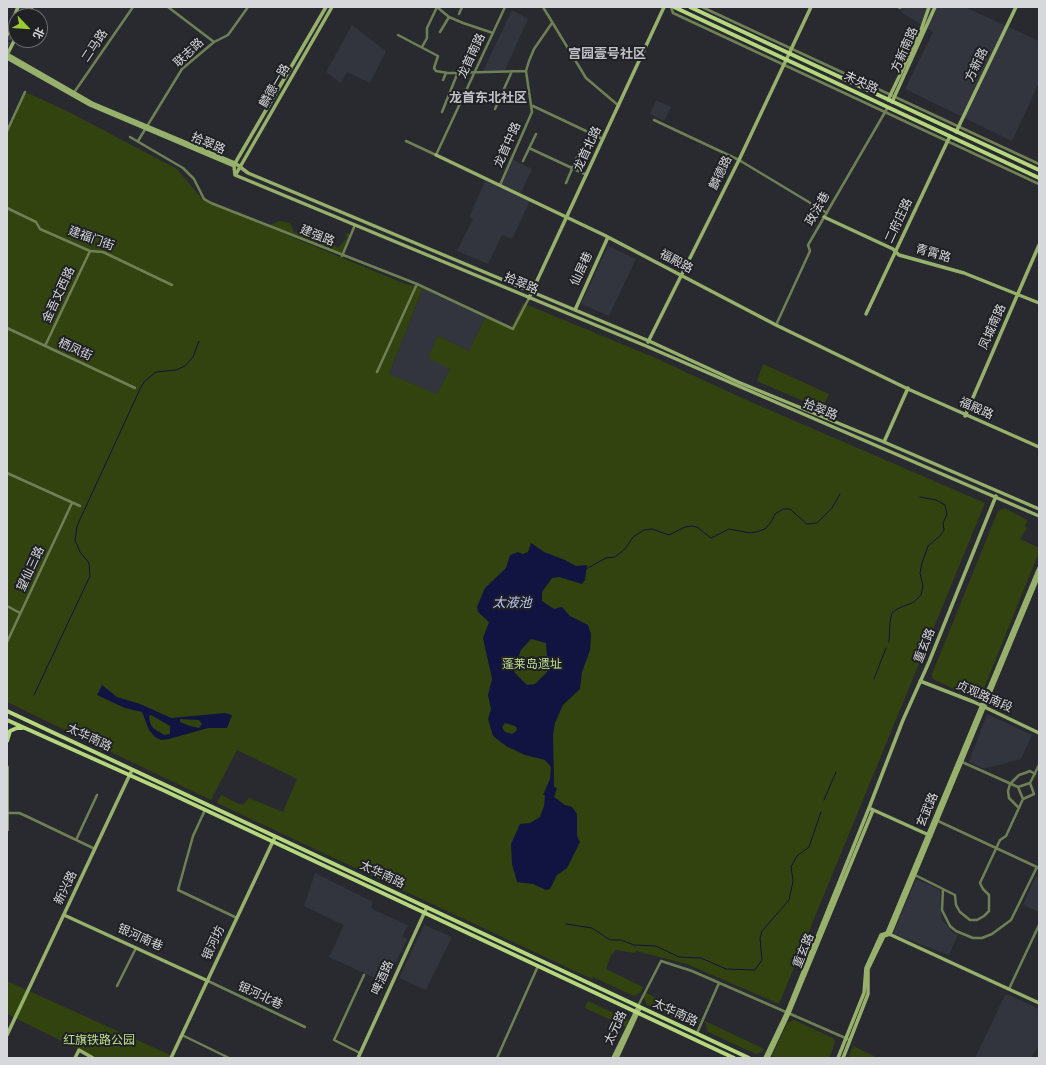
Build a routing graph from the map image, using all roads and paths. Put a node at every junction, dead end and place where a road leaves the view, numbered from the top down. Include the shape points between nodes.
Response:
1 (18, 7) edge
2 (133, 7) edge
3 (168, 7) edge
4 (248, 7) edge
5 (326, 7) edge
6 (332, 7) edge
7 (437, 7) edge
8 (462, 7) edge
9 (505, 7) edge
10 (543, 7) edge
11 (664, 7) edge
12 (673, 7) edge
13 (690, 7) edge
14 (702, 7) edge
15 (811, 7) edge
16 (929, 7) edge
17 (935, 7) edge
18 (1016, 7) edge
19 (459, 14) dead end
20 (449, 17) junction
21 (552, 23) junction
22 (440, 32) dead end
23 (493, 33) junction
24 (7, 34) edge
25 (398, 35) dead end
26 (214, 42) junction
27 (422, 47) junction
28 (790, 51) junction
29 (7, 55) edge
30 (786, 60) junction
31 (784, 65) junction
32 (512, 71) junction
33 (526, 71) junction
34 (458, 72) junction
35 (474, 72) junction
36 (446, 73) junction
37 (443, 80) dead end
38 (25, 92) dead end
39 (73, 95) junction
40 (893, 96) junction
41 (890, 101) junction
42 (533, 106) junction
43 (619, 106) junction
44 (495, 109) dead end
45 (886, 109) junction
46 (442, 112) dead end
47 (654, 120) dead end
48 (959, 127) junction
49 (146, 128) junction
50 (7, 131) edge
51 (956, 132) junction
52 (536, 134) dead end
53 (950, 136) junction
54 (130, 137) dead end
55 (603, 140) junction
56 (948, 140) junction
57 (138, 141) junction
58 (406, 141) dead end
59 (529, 148) junction
60 (580, 150) dead end
61 (436, 155) junction
62 (739, 160) junction
63 (523, 161) dead end
64 (1039, 164) edge
65 (234, 165) junction
66 (239, 167) junction
67 (572, 168) junction
68 (1039, 170) edge
69 (235, 175) junction
70 (587, 175) junction
71 (1039, 178) edge
72 (566, 183) dead end
73 (1039, 184) edge
74 (500, 185) junction
75 (7, 208) edge
76 (826, 215) junction
77 (567, 217) junction
78 (355, 225) junction
79 (608, 237) junction
80 (1039, 245) edge
81 (90, 250) junction
82 (896, 252) junction
83 (342, 256) junction
84 (682, 276) junction
85 (416, 284) junction
86 (172, 285) dead end
87 (532, 292) junction
88 (1018, 294) junction
89 (529, 298) junction
90 (1039, 303) edge
91 (575, 310) junction
92 (866, 314) dead end
93 (776, 325) junction
94 (7, 328) edge
95 (649, 341) junction
96 (45, 346) junction
97 (646, 346) junction
98 (377, 372) dead end
99 (135, 388) dead end
100 (908, 388) junction
101 (965, 415) junction
102 (884, 442) junction
103 (1039, 446) edge
104 (7, 472) edge
105 (999, 491) junction
106 (996, 496) junction
107 (72, 503) junction
108 (80, 506) dead end
109 (1039, 509) edge
110 (1039, 516) edge
111 (1039, 568) edge
112 (1038, 574) edge
113 (7, 606) edge
114 (20, 613) junction
115 (7, 642) edge
116 (920, 681) junction
117 (984, 707) junction
118 (8, 712) edge
119 (7, 719) edge
120 (26, 729) junction
121 (1039, 733) edge
122 (7, 741) edge
123 (962, 762) junction
124 (1039, 765) edge
125 (7, 767) edge
126 (132, 770) junction
127 (1035, 774) junction
128 (130, 776) junction
129 (1030, 783) junction
130 (1010, 784) junction
131 (1018, 788) junction
132 (97, 795) dead end
133 (1023, 799) junction
134 (1019, 808) junction
135 (871, 809) junction
136 (205, 810) junction
137 (8, 813) edge
138 (938, 821) junction
139 (7, 830) edge
140 (930, 835) junction
141 (275, 837) junction
142 (76, 840) junction
143 (273, 842) junction
144 (997, 848) junction
145 (96, 850) junction
146 (1038, 867) edge
147 (915, 875) junction
148 (943, 889) junction
149 (426, 907) junction
150 (424, 913) junction
151 (64, 915) junction
152 (237, 918) junction
153 (1039, 925) edge
154 (889, 933) junction
155 (136, 947) junction
156 (538, 966) junction
157 (364, 975) dead end
158 (208, 981) junction
159 (719, 983) junction
160 (117, 986) dead end
161 (1009, 989) junction
162 (1039, 1003) edge
163 (639, 1007) junction
164 (636, 1013) junction
165 (788, 1013) junction
166 (305, 1027) dead end
167 (696, 1034) junction
168 (7, 1035) edge
169 (182, 1035) junction
170 (848, 1040) junction
171 (360, 1053) junction
172 (76, 1058) edge
173 (93, 1058) edge
174 (171, 1058) edge
175 (229, 1058) edge
176 (358, 1058) edge
177 (497, 1058) edge
178 (613, 1058) edge
179 (617, 1058) edge
180 (734, 1058) edge
181 (749, 1058) edge
182 (766, 1058) edge
183 (838, 1058) edge
184 (843, 1058) edge

1 - 24 street
2 - 39 street, 二马路
3 - 26 street
4 - 26 street, 联志路 via 228,35
5 - 65 street, 麟德一路
6 - 66 street, 麟德一路
7 - 20 street
7 - 27 street
8 - 19 street
9 - 23 street, 龙首南路
10 - 21 street
11 - 43 street, 龙首北路
12 - 30 main road, 未央路
12 - 31 street via 673,13
13 - 28 main road, 未央路
14 - 28 street
15 - 28 street, 麟德路
16 - 40 street, 方新南路
17 - 40 street, 方新南路
18 - 48 street, 方新路
20 - 22 street
20 - 23 street
21 - 33 street via 534,49
21 - 43 street via 586,78
23 - 35 street, 龙首南路
25 - 27 street
26 - 49 street, 联志路 via 182,69
27 - 36 street via 438,56 434,68 436,72
28 - 30 street, 麟德路
28 - 40 street
28 - 41 main road, 未央路
29 - 39 street, 拾翠路
30 - 31 street, 麟德路
30 - 45 main road, 未央路
31 - 45 street
31 - 62 street, 麟德路
32 - 33 street
32 - 35 street
32 - 44 street
33 - 42 street
34 - 35 street
34 - 36 street
34 - 46 street
35 - 61 street, 龙首南路
36 - 37 street
38 - 50 street
39 - 49 street, 拾翠路
40 - 41 street, 方新南路
40 - 48 street
41 - 51 main road, 未央路
42 - 55 street
42 - 74 street, 龙首中路
43 - 55 street, 龙首北路
45 - 53 main road, 未央路
45 - 56 street
45 - 76 street, 政法巷
47 - 62 street
48 - 51 street, 方新路
48 - 64 street
49 - 57 street, 联志路
49 - 65 street, 拾翠路
51 - 68 main road, 未央路
52 - 59 street
53 - 56 street, 二府庄路
53 - 71 main road, 未央路
54 - 57 street, 建强路
55 - 70 street, 龙首北路
56 - 73 street
56 - 82 street, 二府庄路
57 - 83 street, 建强路 via 183,168 194,179 204,199 211,203
58 - 61 street
59 - 63 street
59 - 67 street
60 - 67 street
61 - 74 street, 福殿路
62 - 76 street
62 - 84 street, 麟德路
65 - 66 street, 拾翠路
65 - 69 street, 拾翠路
66 - 69 street, 麟德一路
66 - 87 street, 拾翠路
67 - 70 street
67 - 72 street
69 - 78 street, 拾翠路
70 - 77 street, 龙首北路
74 - 77 street, 福殿路
75 - 81 street, 建福门街 via 36,222 40,228
76 - 82 street, 青霄路
76 - 93 street, 政法巷 via 808,245 810,251
77 - 79 street, 福殿路
77 - 87 street, 龙首北路
78 - 83 street
78 - 89 street, 拾翠路
79 - 84 street, 福殿路
79 - 91 street, 仙居巷
80 - 88 street, 凤城南路
81 - 86 street, 建福门街 via 103,252
81 - 96 street, 金吾丈西路
82 - 88 street, 青霄路 via 964,273
82 - 92 street, 二府庄路
83 - 85 street, 建强路
84 - 93 street, 福殿路
84 - 95 street, 麟德路
85 - 89 street, 建强路 via 513,329
85 - 98 street
87 - 89 street, 龙首北路
87 - 91 street, 拾翠路
88 - 90 street, 青霄路
88 - 101 street, 凤城南路
89 - 97 street, 拾翠路
91 - 95 street, 拾翠路
93 - 100 street, 福殿路
94 - 96 street, 栖凤街
95 - 97 street, 麟德路
95 - 102 street, 拾翠路 via 738,382
96 - 99 street, 栖凤街
97 - 106 street, 拾翠路
100 - 101 street, 福殿路
100 - 102 street
101 - 103 street, 福殿路
102 - 105 street, 拾翠路
104 - 107 street
105 - 106 street, 重玄路
105 - 109 street, 拾翠路
106 - 110 street, 拾翠路
106 - 116 street, 重玄路
107 - 108 street
107 - 114 street, 望仙三路
111 - 112 street, 玄武路
112 - 117 street, 玄武路
113 - 114 street
114 - 115 street, 望仙三路
116 - 117 street, 贞观路南段
116 - 135 street, 重玄路
117 - 121 street, 贞观路南段
117 - 123 street, 玄武路
117 - 140 street, 玄武路
118 - 119 street
118 - 126 main road, 太华南路
119 - 120 main road, 太华南路
120 - 122 main road via 13,729
120 - 128 main road, 太华南路
123 - 130 street
123 - 138 street, 玄武路
124 - 127 street
125 - 137 street
126 - 128 street, 新兴路
126 - 141 main road, 太华南路
127 - 129 street
127 - 130 street via 1025,773
128 - 136 main road, 太华南路
128 - 145 street, 新兴路
129 - 131 street
129 - 133 street via 1034,794
130 - 131 street
130 - 134 street via 1009,798
131 - 133 street
132 - 142 street
133 - 134 street
134 - 144 street via 1006,836 1000,840
135 - 140 street
135 - 165 street, 重玄路
136 - 143 main road, 太华南路
136 - 152 street via 193,836 178,890
137 - 139 street
137 - 142 street via 19,813
138 - 140 street, 玄武路
138 - 144 street
140 - 147 street, 玄武路
140 - 154 street, 玄武路
141 - 143 street, 银河坊
141 - 149 main road, 太华南路
142 - 145 street
143 - 150 main road, 太华南路
143 - 152 street, 银河坊
144 - 146 street
144 - 148 street via 980,883 989,895 990,911 984,916 970,920 956,905 955,895
145 - 151 street, 新兴路
146 - 148 street via 1011,920 982,938 973,938 950,926 942,910
147 - 148 street
147 - 154 street, 玄武路
149 - 150 street, 啤酒路
149 - 163 main road, 太华南路
150 - 156 main road, 太华南路
150 - 171 street, 啤酒路
151 - 155 street, 银河南巷
151 - 168 street, 新兴路
152 - 158 street, 银河坊
153 - 161 street
154 - 161 street
154 - 170 street, 玄武路 via 884,936 868,969 868,994
155 - 158 street, 银河南巷
155 - 160 street
156 - 164 main road, 太华南路
156 - 177 street
157 - 171 street via 334,1040
158 - 166 street, 银河北巷
158 - 169 street, 银河坊
159 - 163 street via 661,961
159 - 165 street
159 - 167 street
161 - 162 street
163 - 164 street, 太元路
163 - 167 main road, 太华南路
164 - 178 street, 太元路
164 - 179 street, 太元路
164 - 180 main road, 太华南路
165 - 170 street
165 - 182 street, 重玄路
167 - 181 main road, 太华南路
169 - 174 street, 银河坊
169 - 175 street
170 - 183 street, 玄武路
170 - 184 street, 玄武路
171 - 176 street, 啤酒路
172 - 173 street via 79,1050

